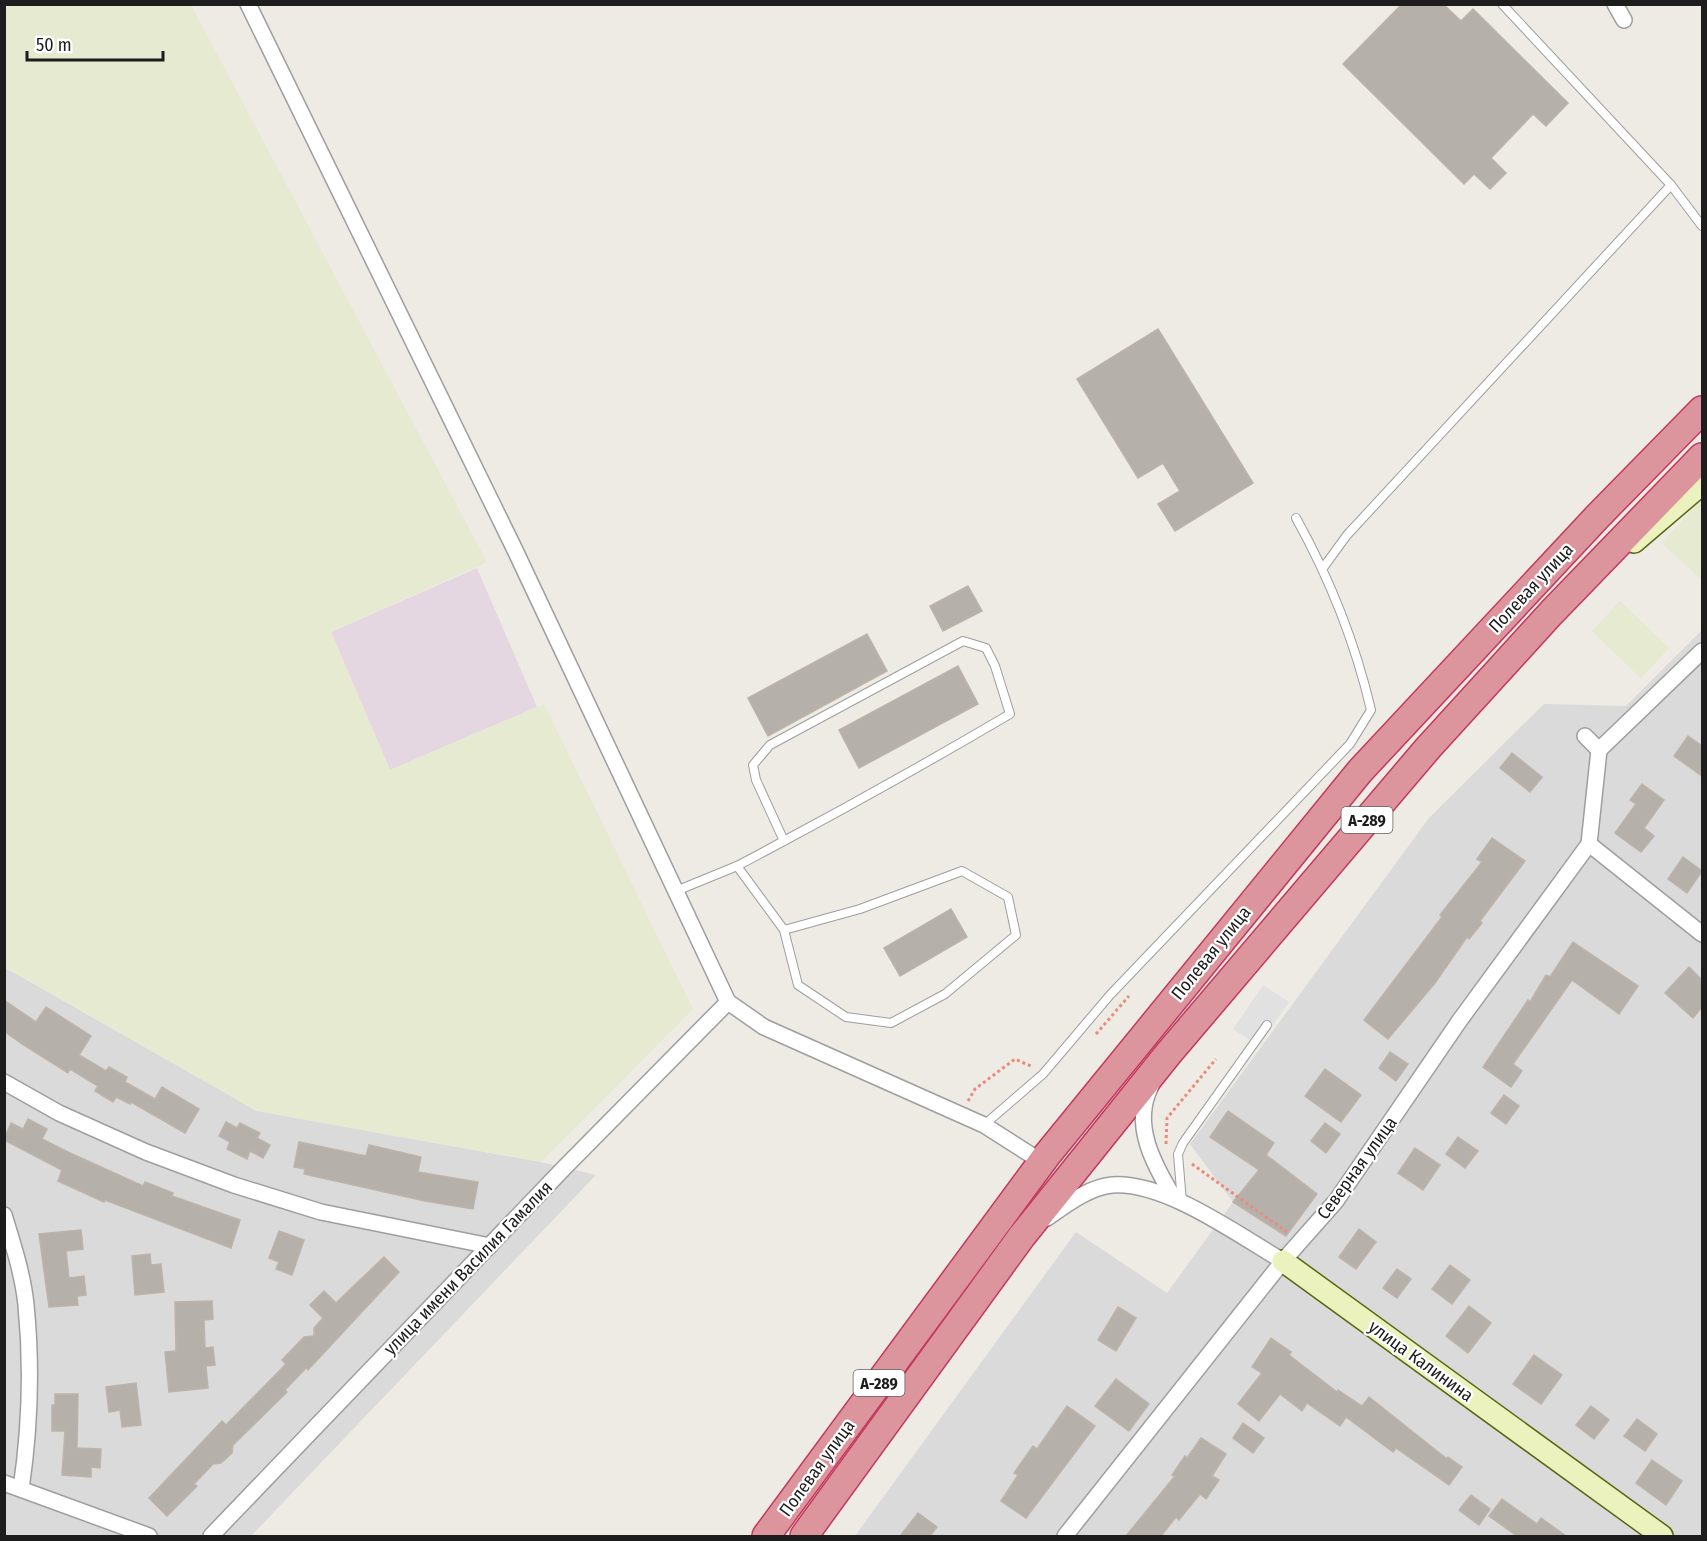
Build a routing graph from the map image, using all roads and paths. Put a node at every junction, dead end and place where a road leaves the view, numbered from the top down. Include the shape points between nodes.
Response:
1 (248, 4) edge
2 (1502, 4) edge
3 (1615, 4) edge
4 (1624, 20) dead end
5 (1671, 185) junction
6 (1702, 226) edge
7 (1702, 410) edge
8 (1702, 457) edge
9 (1702, 484) edge
10 (1296, 518) dead end
11 (1323, 568) junction
12 (1572, 591) junction
13 (1702, 651) edge
14 (1585, 736) dead end
15 (1599, 750) junction
16 (784, 841) junction
17 (1589, 844) junction
18 (737, 866) junction
19 (674, 892) junction
20 (784, 930) junction
21 (1702, 934) edge
22 (728, 1002) junction
23 (1266, 1025) dead end
24 (1168, 1054) junction
25 (1216, 1059) dead end
26 (1043, 1074) junction
27 (4, 1082) edge
28 (961, 1114) junction
29 (984, 1125) junction
30 (1178, 1154) junction
31 (1042, 1162) junction
32 (1178, 1200) junction
33 (4, 1215) edge
34 (1022, 1236) junction
35 (1300, 1242) junction
36 (490, 1246) junction
37 (1283, 1261) junction
38 (4, 1483) edge
39 (21, 1489) junction
40 (150, 1536) edge
41 (211, 1536) edge
42 (766, 1536) edge
43 (804, 1536) edge
44 (1065, 1536) edge
45 (1662, 1536) edge

1 - 19 street via 514,548
2 - 5 lane
3 - 4 street
5 - 6 lane
5 - 11 lane via 1347,535
7 - 31 highway, Полевая улица / А-289 via 1360,771
8 - 12 highway, Полевая улица / А-289
9 - 12 street
10 - 11 lane
11 - 26 lane via 1359,658 1371,710 1350,744 1110,995
12 - 24 highway, Полевая улица / А-289 via 1428,748
13 - 15 street
14 - 15 street
15 - 17 street
16 - 16 lane via 753,765 770,746 963,641 986,648 1010,714 875,794
16 - 18 lane
17 - 21 street
17 - 35 street, Северная улица via 1460,1020 1336,1201
18 - 19 lane
18 - 20 lane
19 - 22 street
20 - 20 lane via 798,985 846,1017 891,1023 945,994 1016,935 1008,897 962,871 860,909
22 - 28 street via 764,1027
22 - 36 street, улица имени Василия Гамалия
23 - 30 lane
24 - 32 street, А-289 via 1147,1094 1143,1123 1147,1148 1157,1171
24 - 34 highway, Полевая улица / А-289
25 - 30 path via 1167,1118 1166,1146
26 - 28 path via 1015,1059 975,1089
26 - 29 lane
27 - 36 street via 59,1113 146,1152 234,1185 321,1212
28 - 29 street
29 - 31 street
30 - 32 lane
30 - 35 path
31 - 42 highway, Полевая улица / А-289
32 - 34 street, А-289 via 1136,1185 1110,1185 1073,1199
32 - 37 street, улица Калинина
33 - 39 street via 26,1303 28,1441
34 - 43 highway, Полевая улица / А-289
35 - 37 street, Северная улица
36 - 41 street, улица имени Василия Гамалия
37 - 44 street, Северная улица
37 - 45 street, улица Калинина
38 - 39 street
39 - 40 street

